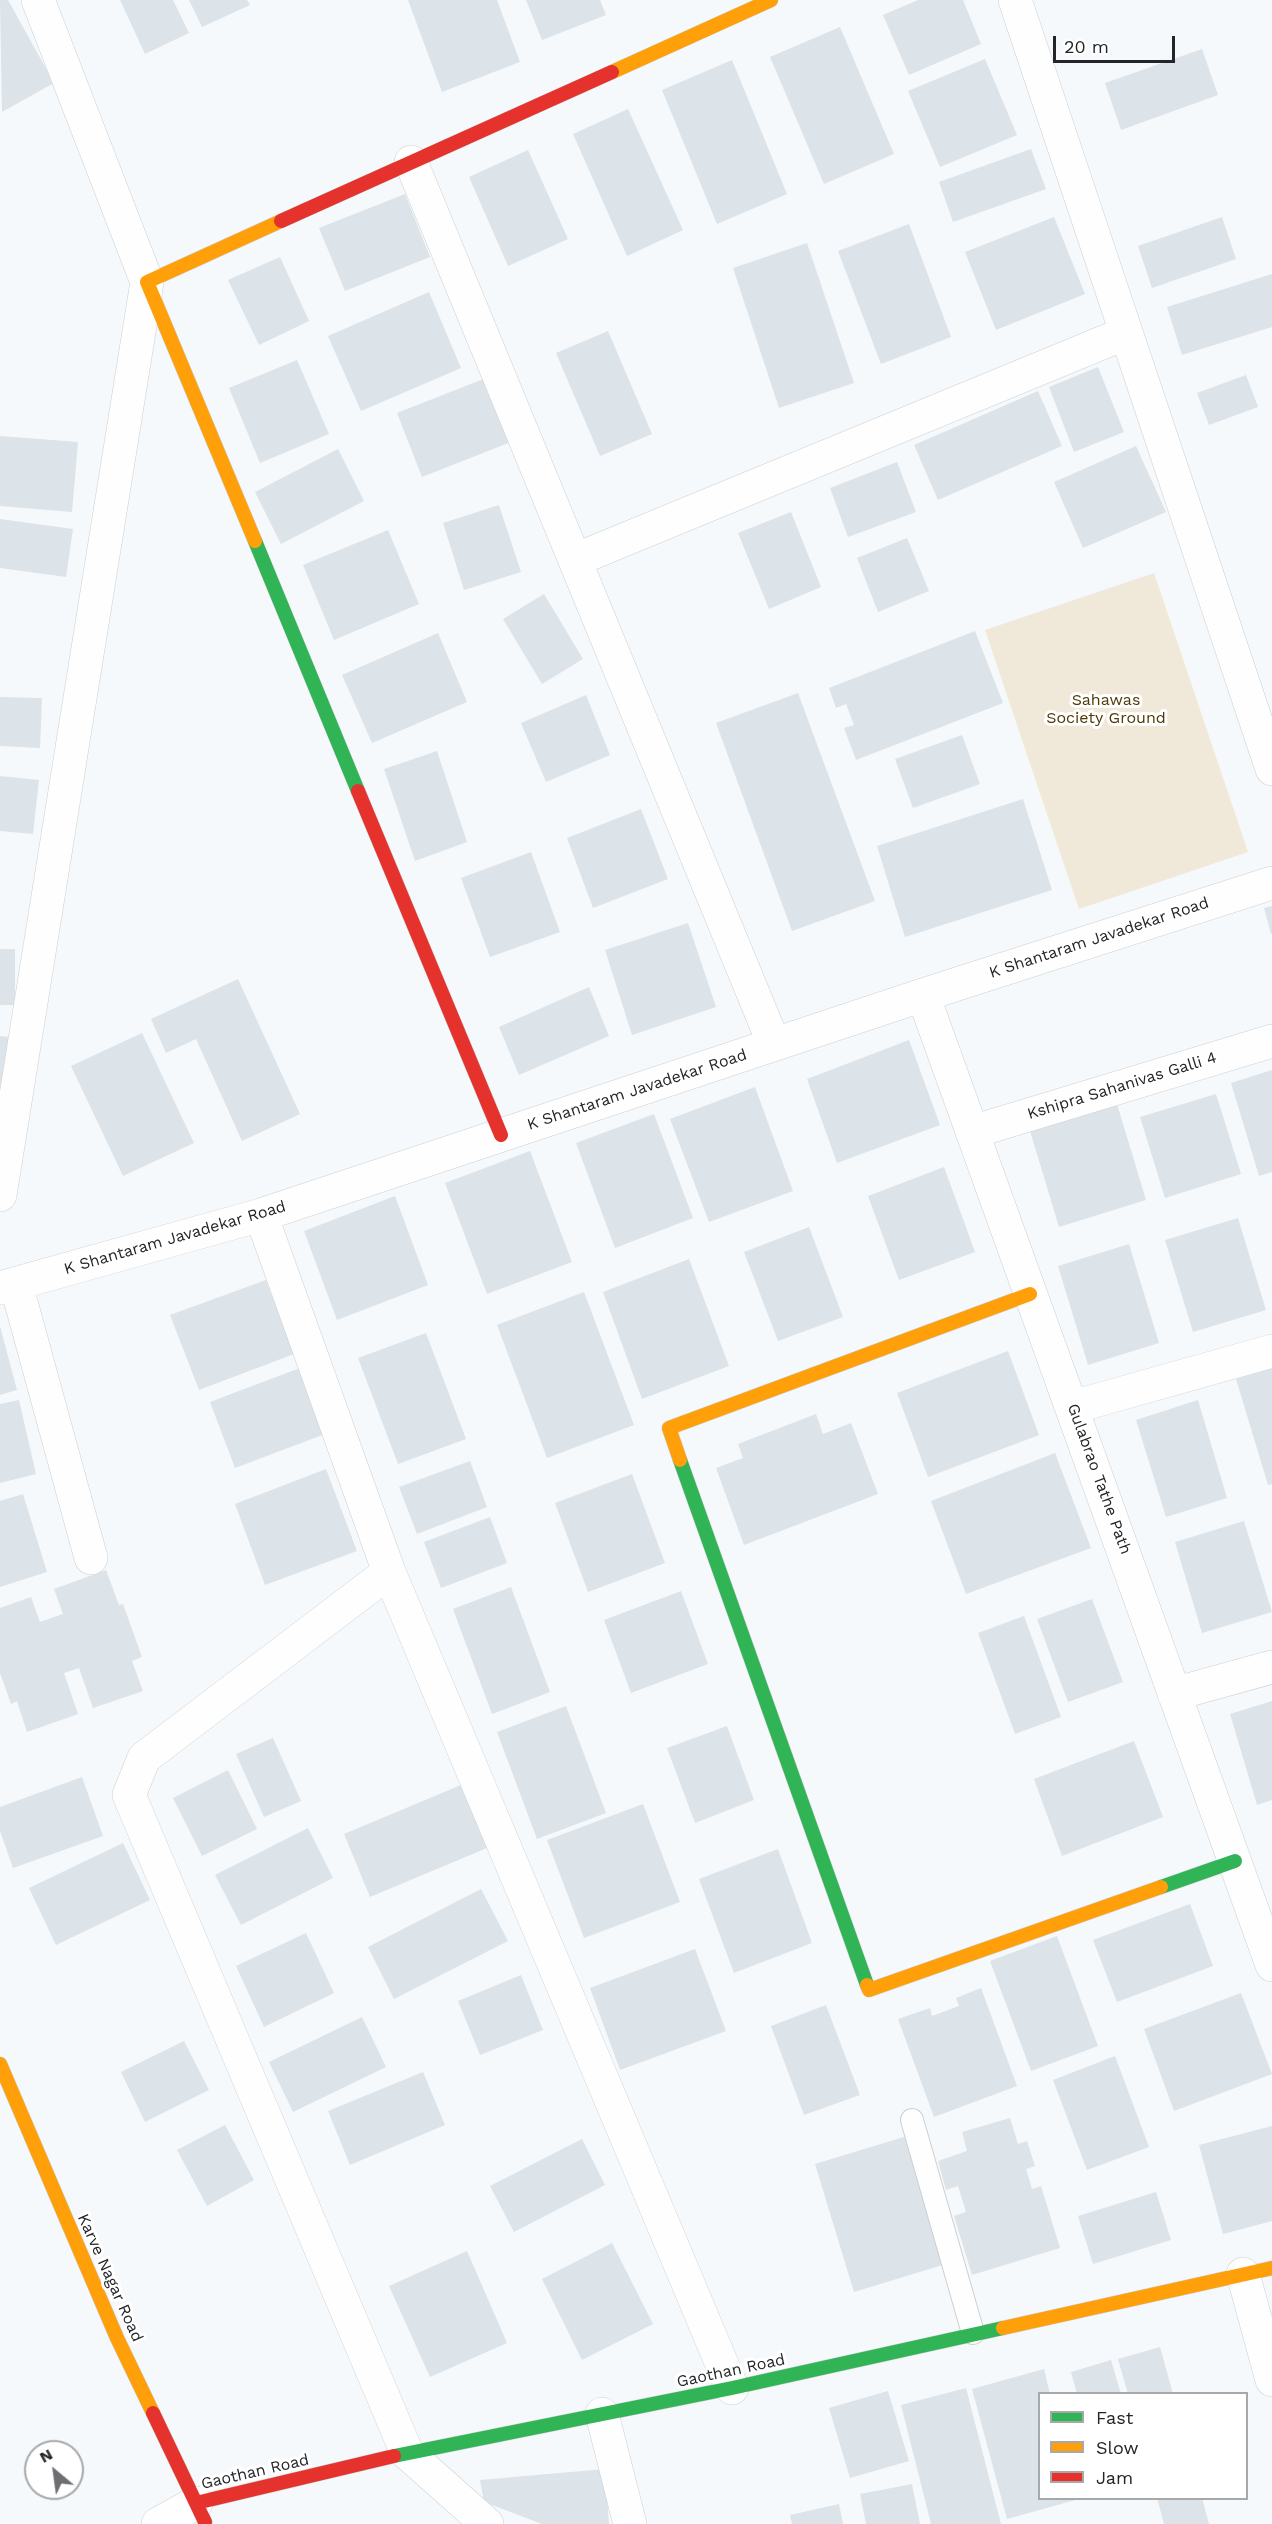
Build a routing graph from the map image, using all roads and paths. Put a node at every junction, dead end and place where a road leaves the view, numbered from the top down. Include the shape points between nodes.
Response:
1 (38, 0) edge
2 (771, 0) edge
3 (1015, 0) edge
4 (411, 162) junction
5 (147, 282) junction
6 (1126, 333) junction
7 (575, 560) junction
8 (1272, 769) edge
9 (1272, 883) edge
10 (923, 995) junction
11 (1272, 1041) edge
12 (774, 1044) junction
13 (972, 1132) junction
14 (501, 1136) junction
15 (0, 1195) edge
16 (261, 1215) junction
17 (8, 1286) edge
18 (1030, 1294) junction
19 (1272, 1351) edge
20 (1073, 1407) junction
21 (92, 1558) dead end
22 (389, 1572) junction
23 (1272, 1667) edge
24 (1174, 1694) junction
25 (1235, 1861) junction
26 (1272, 1965) edge
27 (0, 2064) edge
28 (912, 2120) dead end
29 (1257, 2271) edge
30 (973, 2333) junction
31 (1272, 2380) edge
32 (732, 2388) junction
33 (602, 2414) junction
34 (407, 2453) junction
35 (201, 2513) edge
36 (158, 2524) edge
37 (488, 2524) edge
38 (630, 2524) edge

1 - 5 street
2 - 4 street
3 - 6 street
4 - 5 street
4 - 7 street
5 - 14 street
5 - 15 street
6 - 7 street
6 - 8 street
7 - 12 street
9 - 10 street, K Shantaram Javadekar Road
10 - 12 street, K Shantaram Javadekar Road
10 - 13 street, Gulabrao Tathe Path
11 - 13 street, Kshipra Sahanivas Galli 4
12 - 14 street, K Shantaram Javadekar Road
13 - 18 street, Gulabrao Tathe Path
14 - 16 street, K Shantaram Javadekar Road
16 - 17 street, K Shantaram Javadekar Road
16 - 22 street
17 - 21 street
18 - 20 street, Gulabrao Tathe Path
18 - 25 street via 669,1428 869,1990
19 - 20 street
20 - 24 street, Gulabrao Tathe Path
22 - 32 street
22 - 34 street via 144,1758 129,1795
23 - 24 street
24 - 25 street, Gulabrao Tathe Path
25 - 26 street, Gulabrao Tathe Path
27 - 35 street, Karve Nagar Road via 117,2338
28 - 30 lane
29 - 30 street, Gaothan Road
29 - 31 street
30 - 32 street, Gaothan Road
32 - 33 street, Gaothan Road
33 - 34 street, Gaothan Road
33 - 38 street
34 - 35 street, Gaothan Road
34 - 37 street
35 - 36 street

